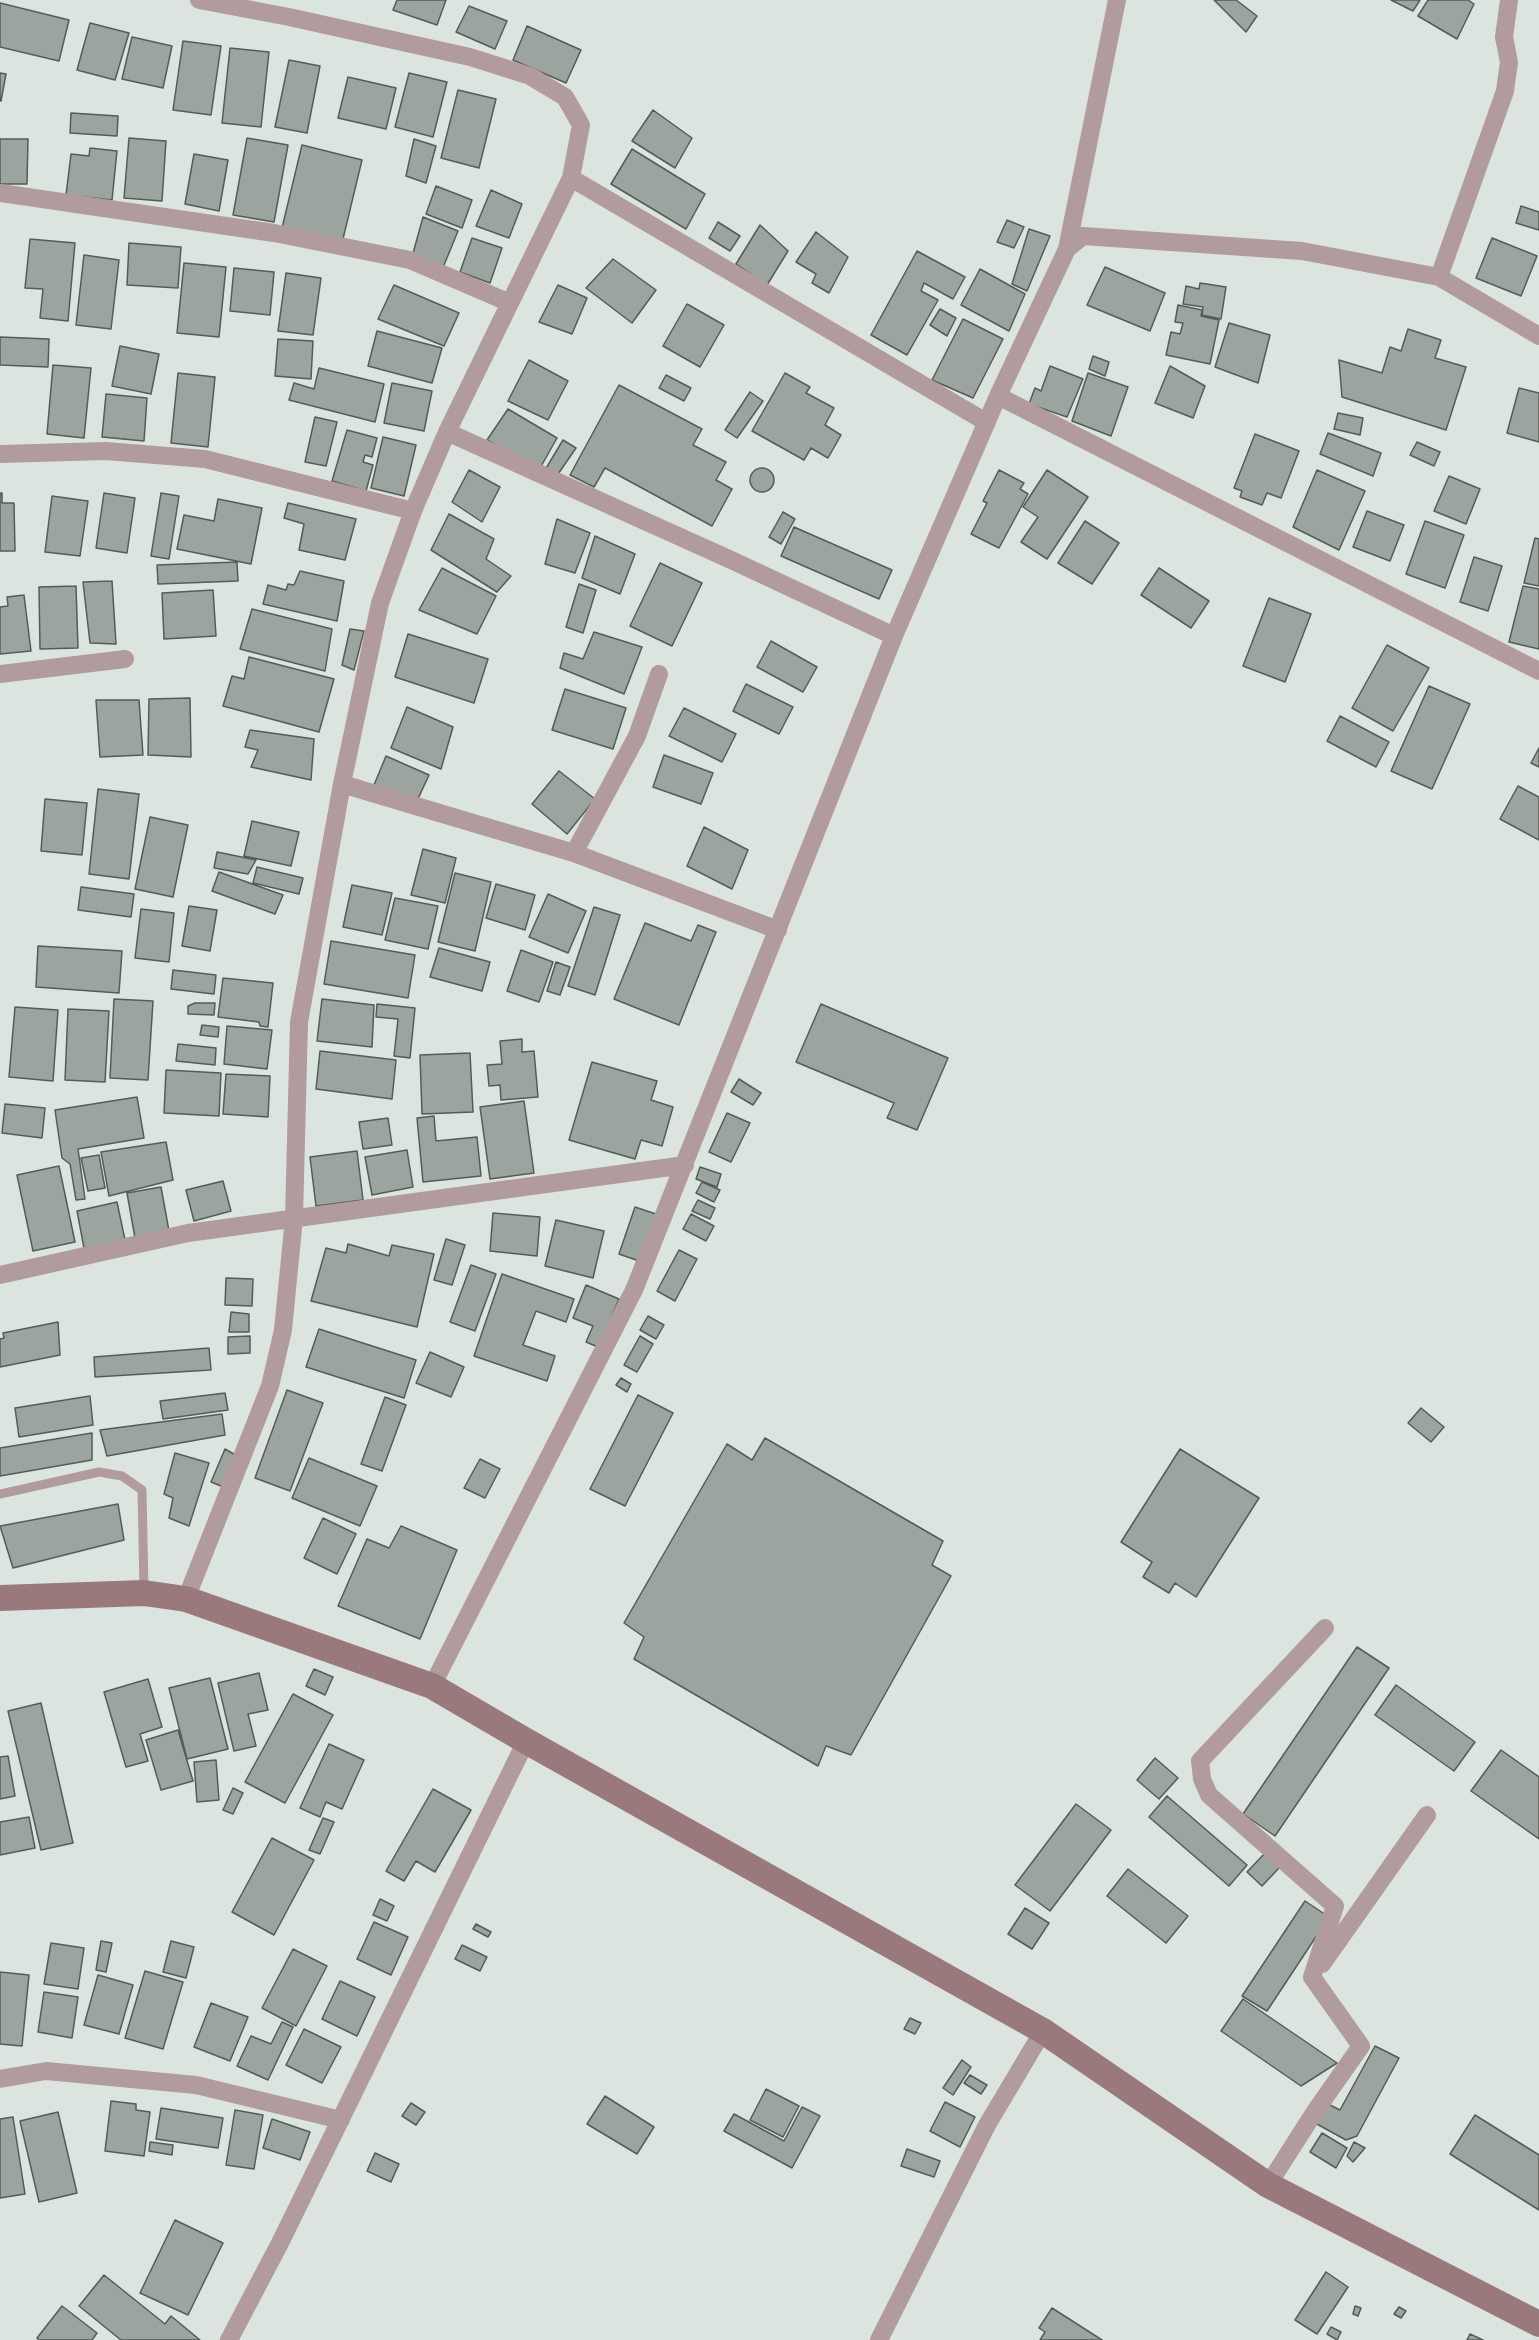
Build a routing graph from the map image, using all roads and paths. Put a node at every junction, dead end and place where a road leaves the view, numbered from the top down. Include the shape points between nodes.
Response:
1 (199, 0) edge
2 (1116, 0) edge
3 (1509, 0) edge
4 (571, 178) junction
5 (0, 194) edge
6 (1067, 249) junction
7 (1439, 277) junction
8 (510, 303) junction
9 (1539, 336) edge
10 (998, 396) junction
11 (986, 422) junction
12 (447, 432) junction
13 (0, 454) edge
14 (413, 511) junction
15 (894, 636) junction
16 (125, 659) dead end
17 (1539, 671) edge
18 (0, 674) edge
19 (658, 674) dead end
20 (342, 784) junction
21 (574, 853) junction
22 (778, 930) junction
23 (685, 1165) junction
24 (294, 1218) junction
25 (0, 1275) edge
26 (0, 1494) edge
27 (144, 1593) junction
28 (0, 1598) edge
29 (186, 1599) junction
30 (1324, 1628) dead end
31 (432, 1686) junction
32 (526, 1741) junction
33 (1427, 1815) dead end
34 (1312, 1977) junction
35 (1043, 2031) junction
36 (0, 2079) edge
37 (340, 2120) junction
38 (1268, 2185) junction
39 (1539, 2324) edge
40 (229, 2340) edge
41 (879, 2340) edge

1 - 4 street via 470,57 530,76 565,97 580,125
2 - 6 street
3 - 7 street via 1504,37 1509,62 1505,91
4 - 8 street
4 - 11 street
5 - 8 street via 274,233 410,260
6 - 7 street via 1083,236 1302,251
6 - 10 street
7 - 9 street
8 - 12 street
10 - 11 street
10 - 17 street
11 - 15 street
12 - 14 street
12 - 15 street
13 - 14 street via 106,451 205,459
14 - 20 street via 380,603
15 - 22 street
16 - 18 street
19 - 21 street via 637,736
20 - 21 street
20 - 24 street via 299,1022
21 - 22 street
22 - 23 street
23 - 24 street
23 - 31 street via 634,1290
24 - 25 street via 188,1233
24 - 29 street via 283,1330 270,1386
26 - 27 lane via 99,1472 122,1476 142,1490
27 - 28 main road
27 - 29 main road
29 - 31 main road
30 - 34 street via 1200,1761 1209,1795 1335,1906
31 - 32 main road
32 - 35 main road
32 - 37 street
33 - 34 street
34 - 38 street via 1361,2046
35 - 38 main road
35 - 41 street via 987,2125
36 - 37 street via 46,2071 196,2085
37 - 40 street
38 - 39 main road

